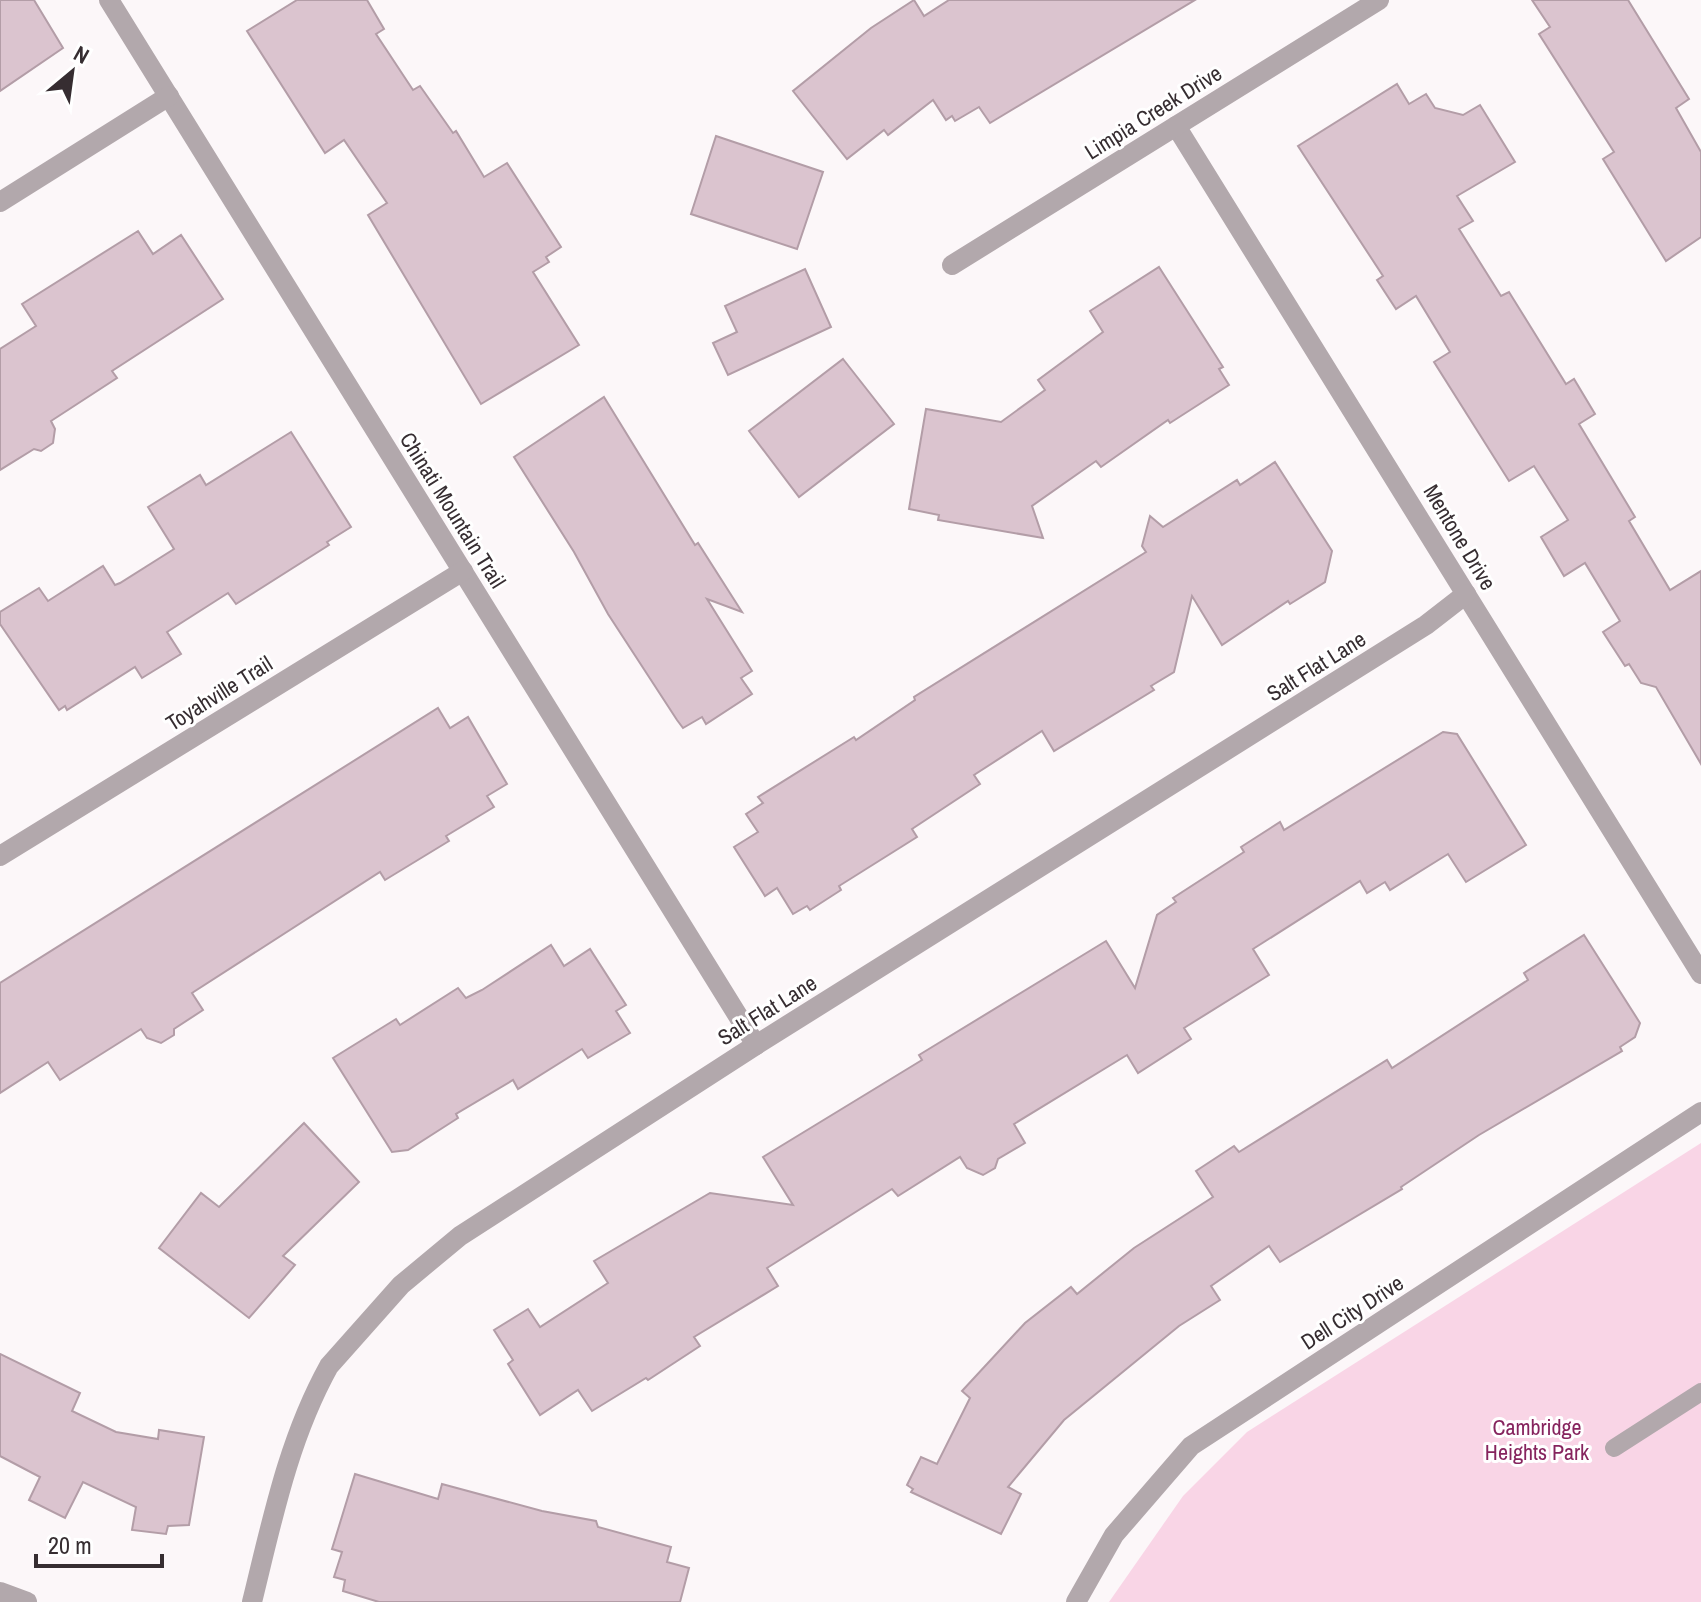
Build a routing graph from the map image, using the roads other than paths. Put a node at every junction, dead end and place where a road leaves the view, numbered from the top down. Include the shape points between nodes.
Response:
1 (109, 0) edge
2 (1379, 0) edge
3 (169, 96) junction
4 (1176, 126) junction
5 (0, 202) edge
6 (952, 265) dead end
7 (463, 571) junction
8 (1466, 594) junction
9 (0, 856) edge
10 (1701, 974) edge
11 (756, 1045) junction
12 (1701, 1112) edge
13 (1701, 1392) edge
14 (1614, 1448) dead end
15 (0, 1592) edge
16 (27, 1602) edge
17 (252, 1602) edge
18 (1076, 1602) edge

1 - 3 street, Chinati Mountain Trail
2 - 4 street, Limpia Creek Drive
3 - 5 street
3 - 7 street, Chinati Mountain Trail
4 - 6 street, Limpia Creek Drive
4 - 8 street, Mentone Drive
7 - 9 street, Toyahville Trail
7 - 11 street, Chinati Mountain Trail
8 - 10 street, Mentone Drive
8 - 11 street, Salt Flat Lane via 1426,625
11 - 17 street, Salt Flat Lane via 460,1236 401,1285 321,1380 285,1465
12 - 18 street, Dell City Drive via 1191,1446 1114,1535
13 - 14 lane
15 - 16 street

